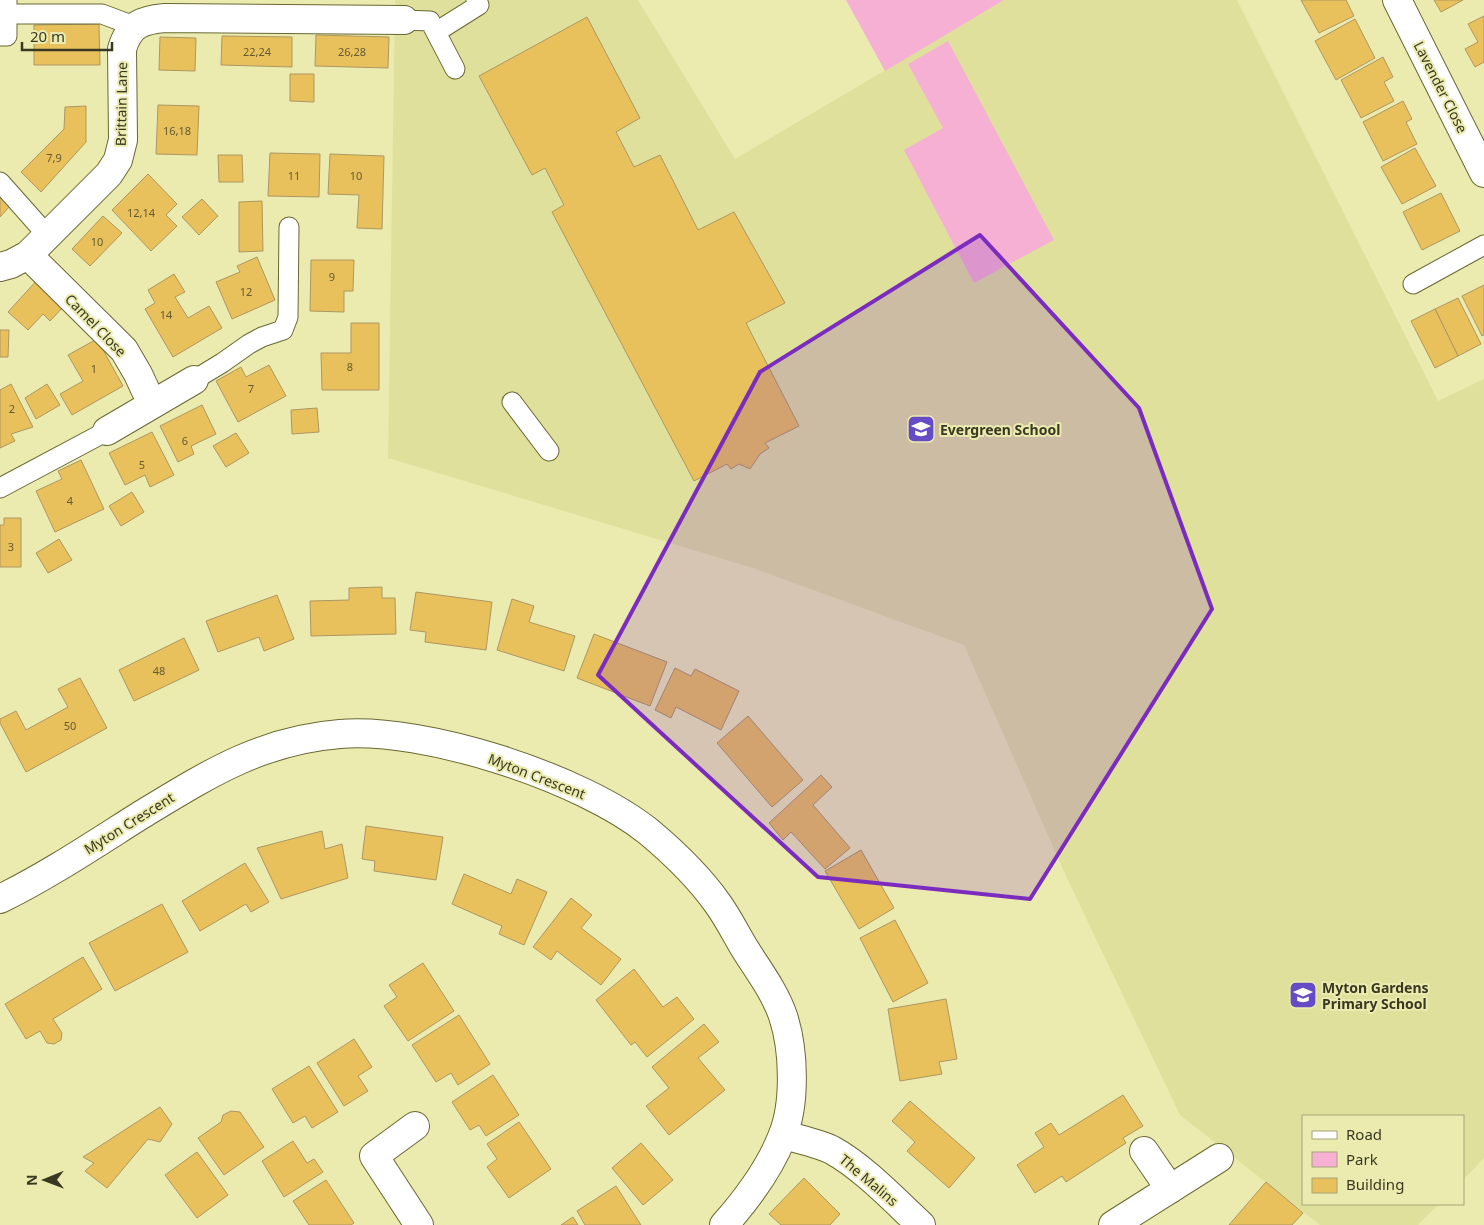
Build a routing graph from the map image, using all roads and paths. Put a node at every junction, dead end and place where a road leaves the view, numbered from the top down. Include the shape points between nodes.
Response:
1 (476, 0) edge
2 (1397, 0) edge
3 (7, 7) edge
4 (329, 10) edge
5 (404, 20) joint
6 (134, 26) junction
7 (436, 32) junction
8 (0, 36) edge
9 (455, 69) dead end
10 (1484, 173) edge
11 (0, 182) edge
12 (289, 227) dead end
13 (47, 235) junction
14 (1484, 246) edge
15 (28, 255) junction
16 (0, 266) edge
17 (1413, 284) dead end
18 (194, 380) joint
19 (512, 402) dead end
20 (152, 404) junction
21 (106, 431) joint
22 (549, 451) dead end
23 (0, 488) edge
24 (0, 899) edge
25 (415, 1126) dead end
26 (783, 1135) junction
27 (1144, 1151) dead end
28 (1219, 1158) dead end
29 (1170, 1189) junction
30 (420, 1225) edge
31 (724, 1225) edge
32 (922, 1225) edge
33 (1113, 1225) edge

1 - 7 lane via 479,5
2 - 10 street, Lavender Close
3 - 6 lane via 102,14
3 - 8 lane via 7,36
4 - 5 street
4 - 6 street via 165,18
5 - 7 lane via 430,21
6 - 13 street, Brittain Lane via 125,37 122,49 123,140 118,160 109,174
7 - 9 lane
11 - 13 lane
12 - 18 lane via 288,317 283,330 249,344
13 - 15 street, Brittain Lane
14 - 17 lane
15 - 16 street, Brittain Lane
15 - 20 street, Camel Close via 124,350
18 - 20 street
19 - 22 lane
20 - 21 street
21 - 23 lane
24 - 26 street, Myton Crescent via 36,882 202,778 262,750 323,736 378,734 405,736 480,754 576,789 623,814 666,847 718,904 782,1013 790,1044 791,1089
25 - 30 street via 374,1156
26 - 31 street, Myton Crescent via 743,1204
26 - 32 street, The Malins via 830,1149 843,1157
27 - 29 street
28 - 29 street
29 - 33 street

